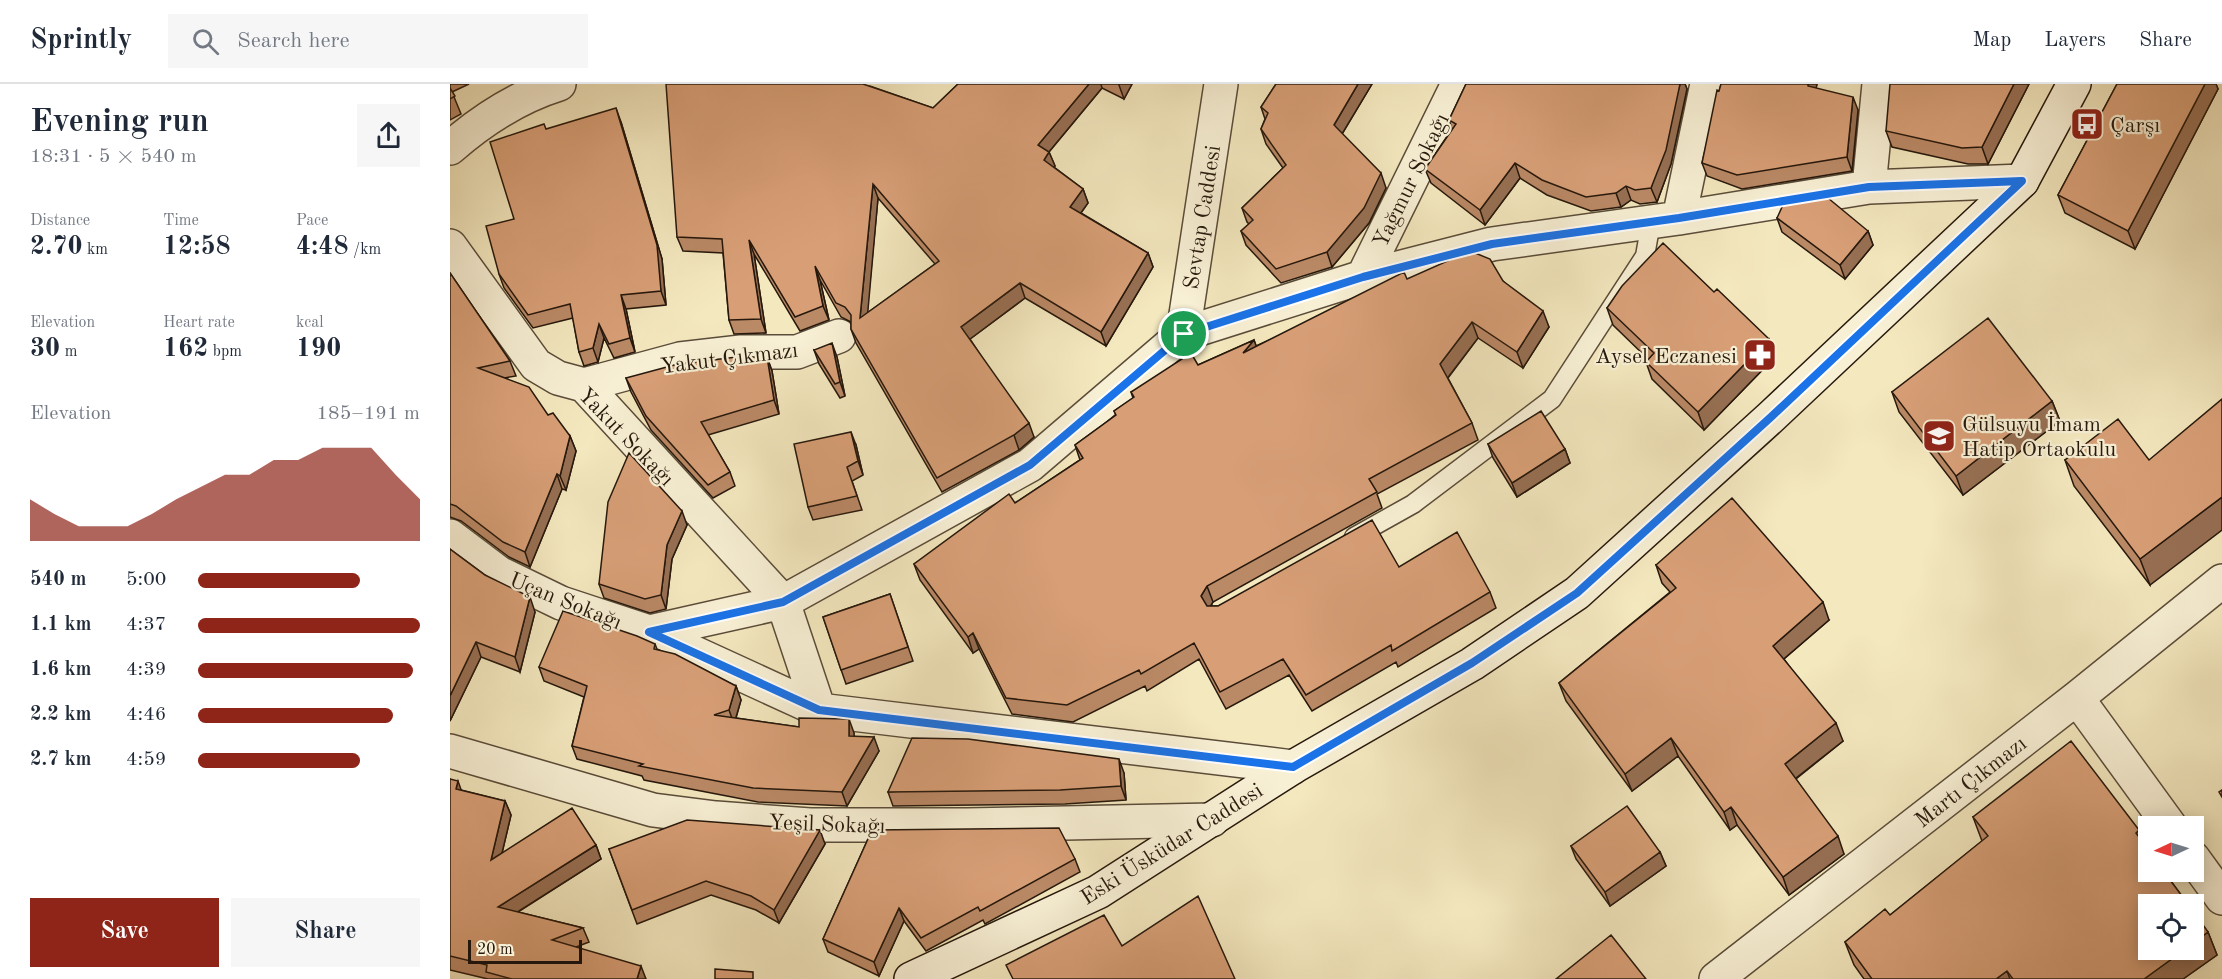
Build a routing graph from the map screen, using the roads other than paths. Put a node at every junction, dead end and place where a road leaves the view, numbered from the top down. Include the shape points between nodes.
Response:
1 (559, 84) edge
2 (1221, 84) edge
3 (1458, 84) edge
4 (1707, 84) edge
5 (1879, 84) edge
6 (2073, 84) edge
7 (450, 148) edge
8 (2022, 181) junction
9 (1869, 187) junction
10 (1665, 220) junction
11 (450, 246) edge
12 (1363, 277) junction
13 (1184, 334) junction
14 (839, 336) dead end
15 (584, 385) junction
16 (450, 536) edge
17 (1341, 544) edge
18 (2222, 581) edge
19 (783, 602) junction
20 (649, 632) junction
21 (2077, 698) junction
22 (819, 710) junction
23 (450, 751) edge
24 (1293, 767) junction
25 (2163, 816) edge
26 (1212, 820) junction
27 (2204, 873) edge
28 (2222, 898) edge
29 (911, 979) edge
30 (1716, 979) edge

1 - 7 street via 535,91 479,123
2 - 13 street, Sevtap Caddesi
3 - 12 street, Yağmur Sokağı
4 - 10 street
5 - 9 street
6 - 8 street, Eski Üsküdar Caddesi
8 - 9 street
8 - 24 street, Eski Üsküdar Caddesi via 1577,593 1472,663
9 - 10 street
10 - 12 street via 1492,244
10 - 17 lane via 1552,399 1413,504
11 - 15 street, Yakut Sokağı via 536,364 558,378
12 - 13 street
13 - 19 street via 1030,465
14 - 15 street, Yakut Çıkmazı via 797,352 741,352 680,359
15 - 19 street, Yakut Sokağı
16 - 20 street, Uçan Sokağı via 499,573 561,603
18 - 21 street, Martı Çıkmazı
19 - 20 street, Uçan Sokağı
19 - 22 street
20 - 22 street
21 - 25 street
21 - 30 street, Martı Çıkmazı
22 - 24 street
23 - 26 street, Yeşil Sokağı via 654,810 716,818 810,825
24 - 26 street, Eski Üsküdar Caddesi
26 - 29 street, Eski Üsküdar Caddesi via 1098,892
27 - 28 street

